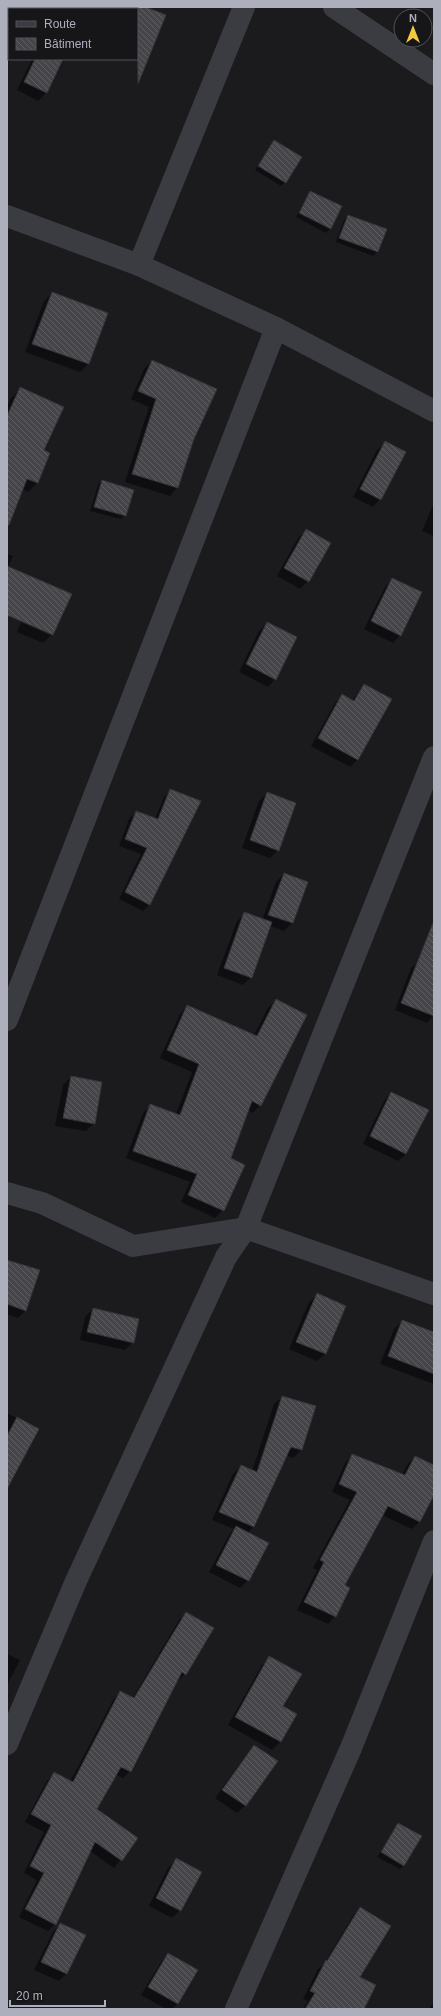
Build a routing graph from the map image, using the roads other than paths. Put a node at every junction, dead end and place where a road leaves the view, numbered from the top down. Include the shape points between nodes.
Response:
1 (244, 7) edge
2 (334, 7) edge
3 (434, 74) edge
4 (7, 216) edge
5 (139, 265) junction
6 (276, 328) junction
7 (434, 411) edge
8 (434, 757) edge
9 (7, 1020) edge
10 (7, 1192) edge
11 (246, 1228) junction
12 (434, 1294) edge
13 (434, 1541) edge
14 (7, 1744) edge
15 (236, 2009) edge

1 - 5 street
2 - 3 street
4 - 5 street
5 - 6 street
6 - 7 street
6 - 9 street
8 - 11 street
10 - 11 street via 42,1203 133,1246
11 - 12 street
11 - 14 street via 226,1257 76,1581
13 - 15 street via 351,1748

